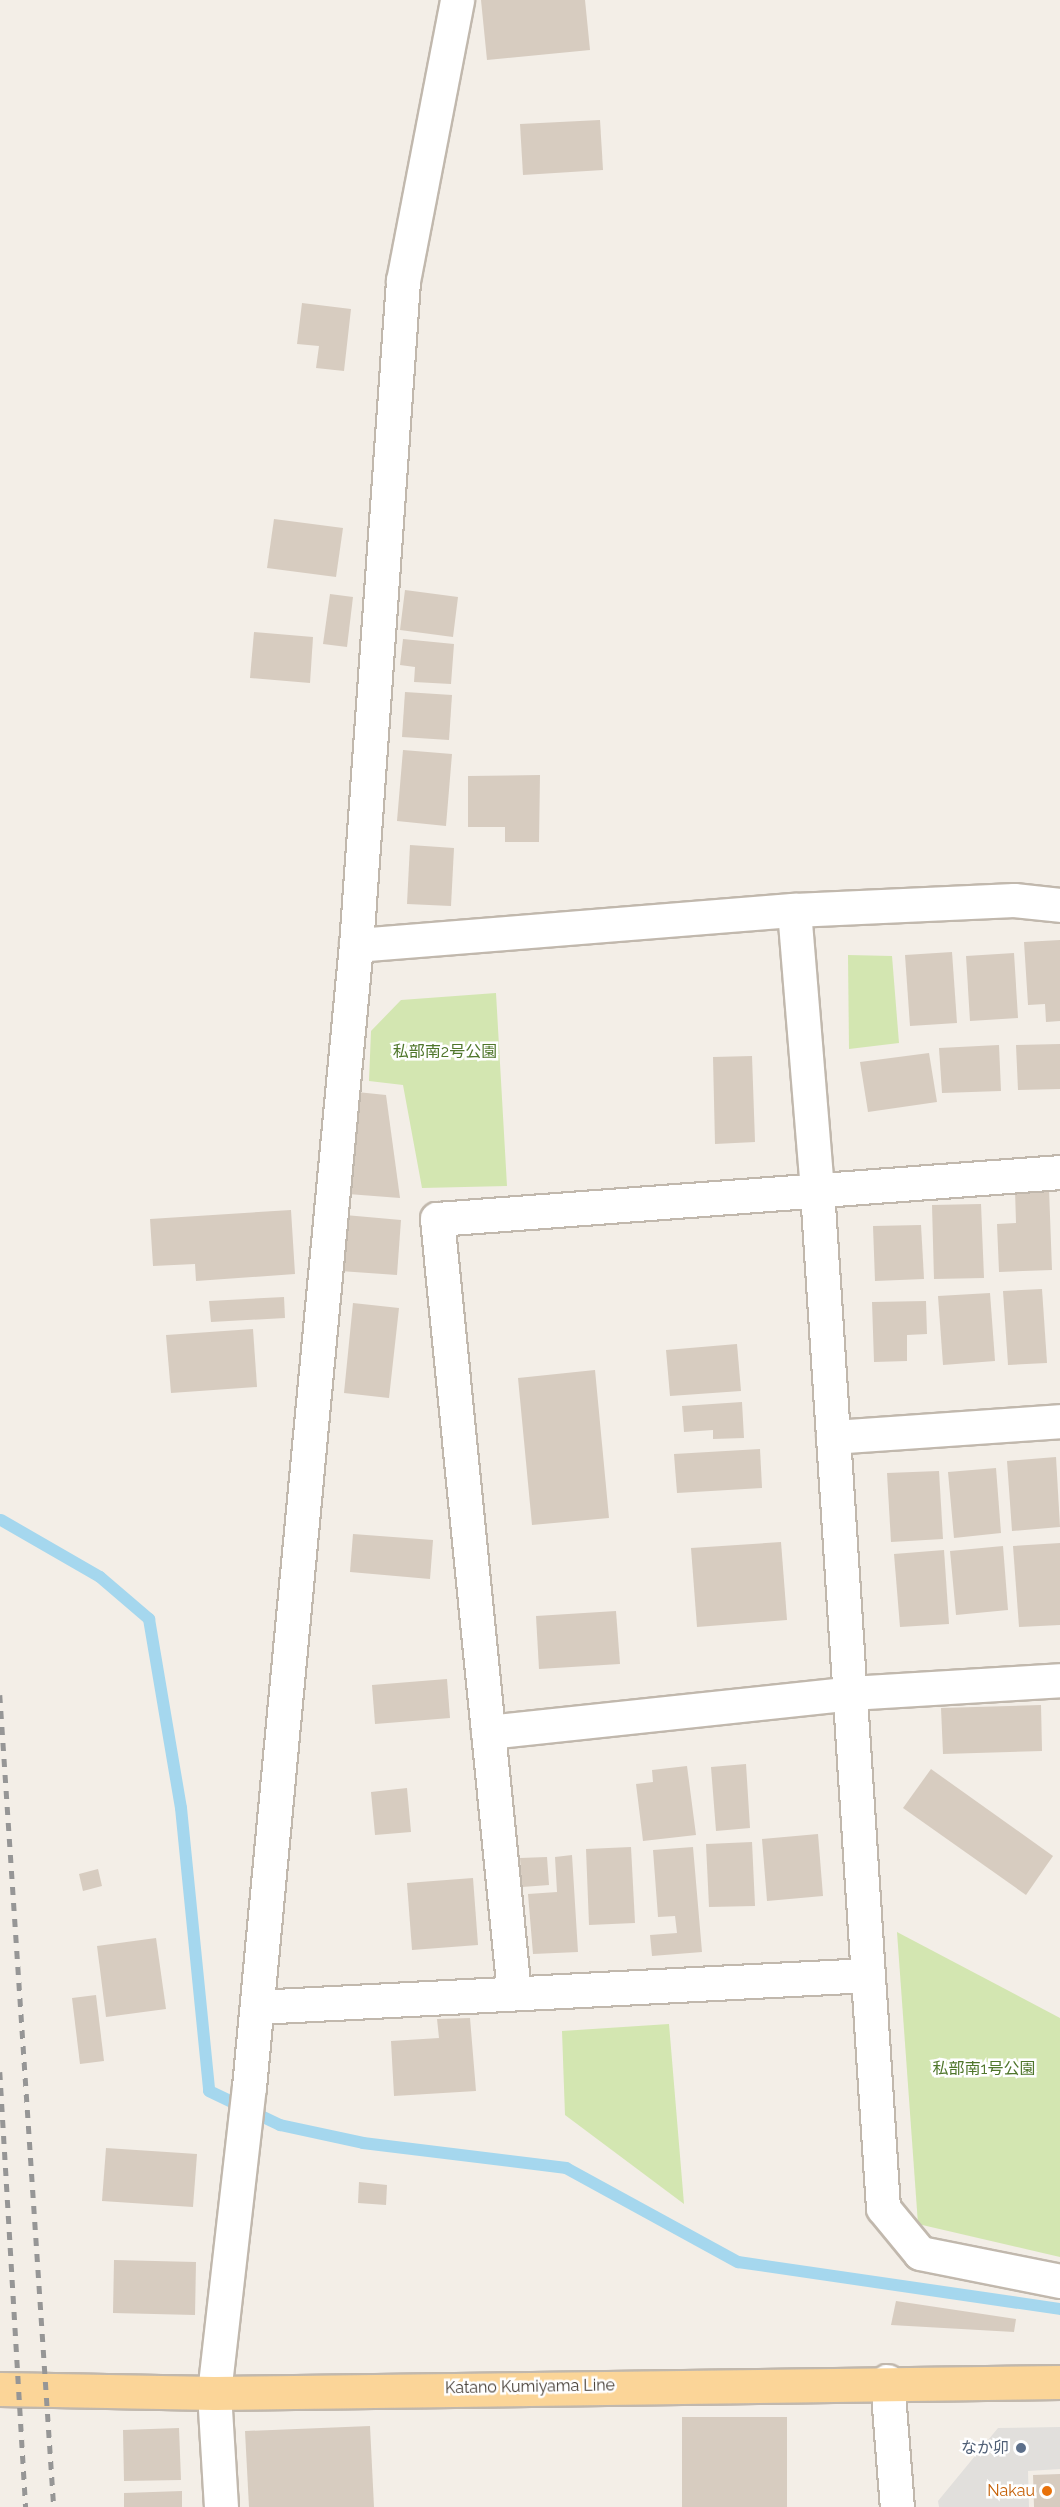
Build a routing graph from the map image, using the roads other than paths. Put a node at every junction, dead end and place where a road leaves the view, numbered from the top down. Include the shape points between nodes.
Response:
1 (457, 0) edge
2 (1060, 905) edge
3 (795, 910) junction
4 (356, 945) junction
5 (1060, 1172) edge
6 (817, 1190) junction
7 (1060, 1421) edge
8 (833, 1437) junction
9 (1060, 1680) edge
10 (850, 1693) junction
11 (488, 1732) junction
12 (868, 1975) junction
13 (514, 1993) junction
14 (257, 2007) junction
15 (1060, 2282) edge
16 (887, 2381) junction
17 (1060, 2382) edge
18 (0, 2389) edge
19 (214, 2393) junction
20 (221, 2507) edge
21 (897, 2507) edge

1 - 4 street via 403,281
2 - 3 street via 1014,900
3 - 4 street
3 - 6 street
4 - 14 street
5 - 6 street
6 - 8 street
6 - 11 street via 437,1219
7 - 8 street
8 - 10 street
9 - 10 street
10 - 11 street
10 - 12 street
11 - 13 street
12 - 13 street
12 - 15 street via 883,2208 920,2253
13 - 14 street
14 - 19 street
16 - 17 main road, Katano Kumiyama Line
16 - 19 main road, Katano Kumiyama Line
16 - 21 street
18 - 19 main road, Katano Kumiyama Line
19 - 20 street

